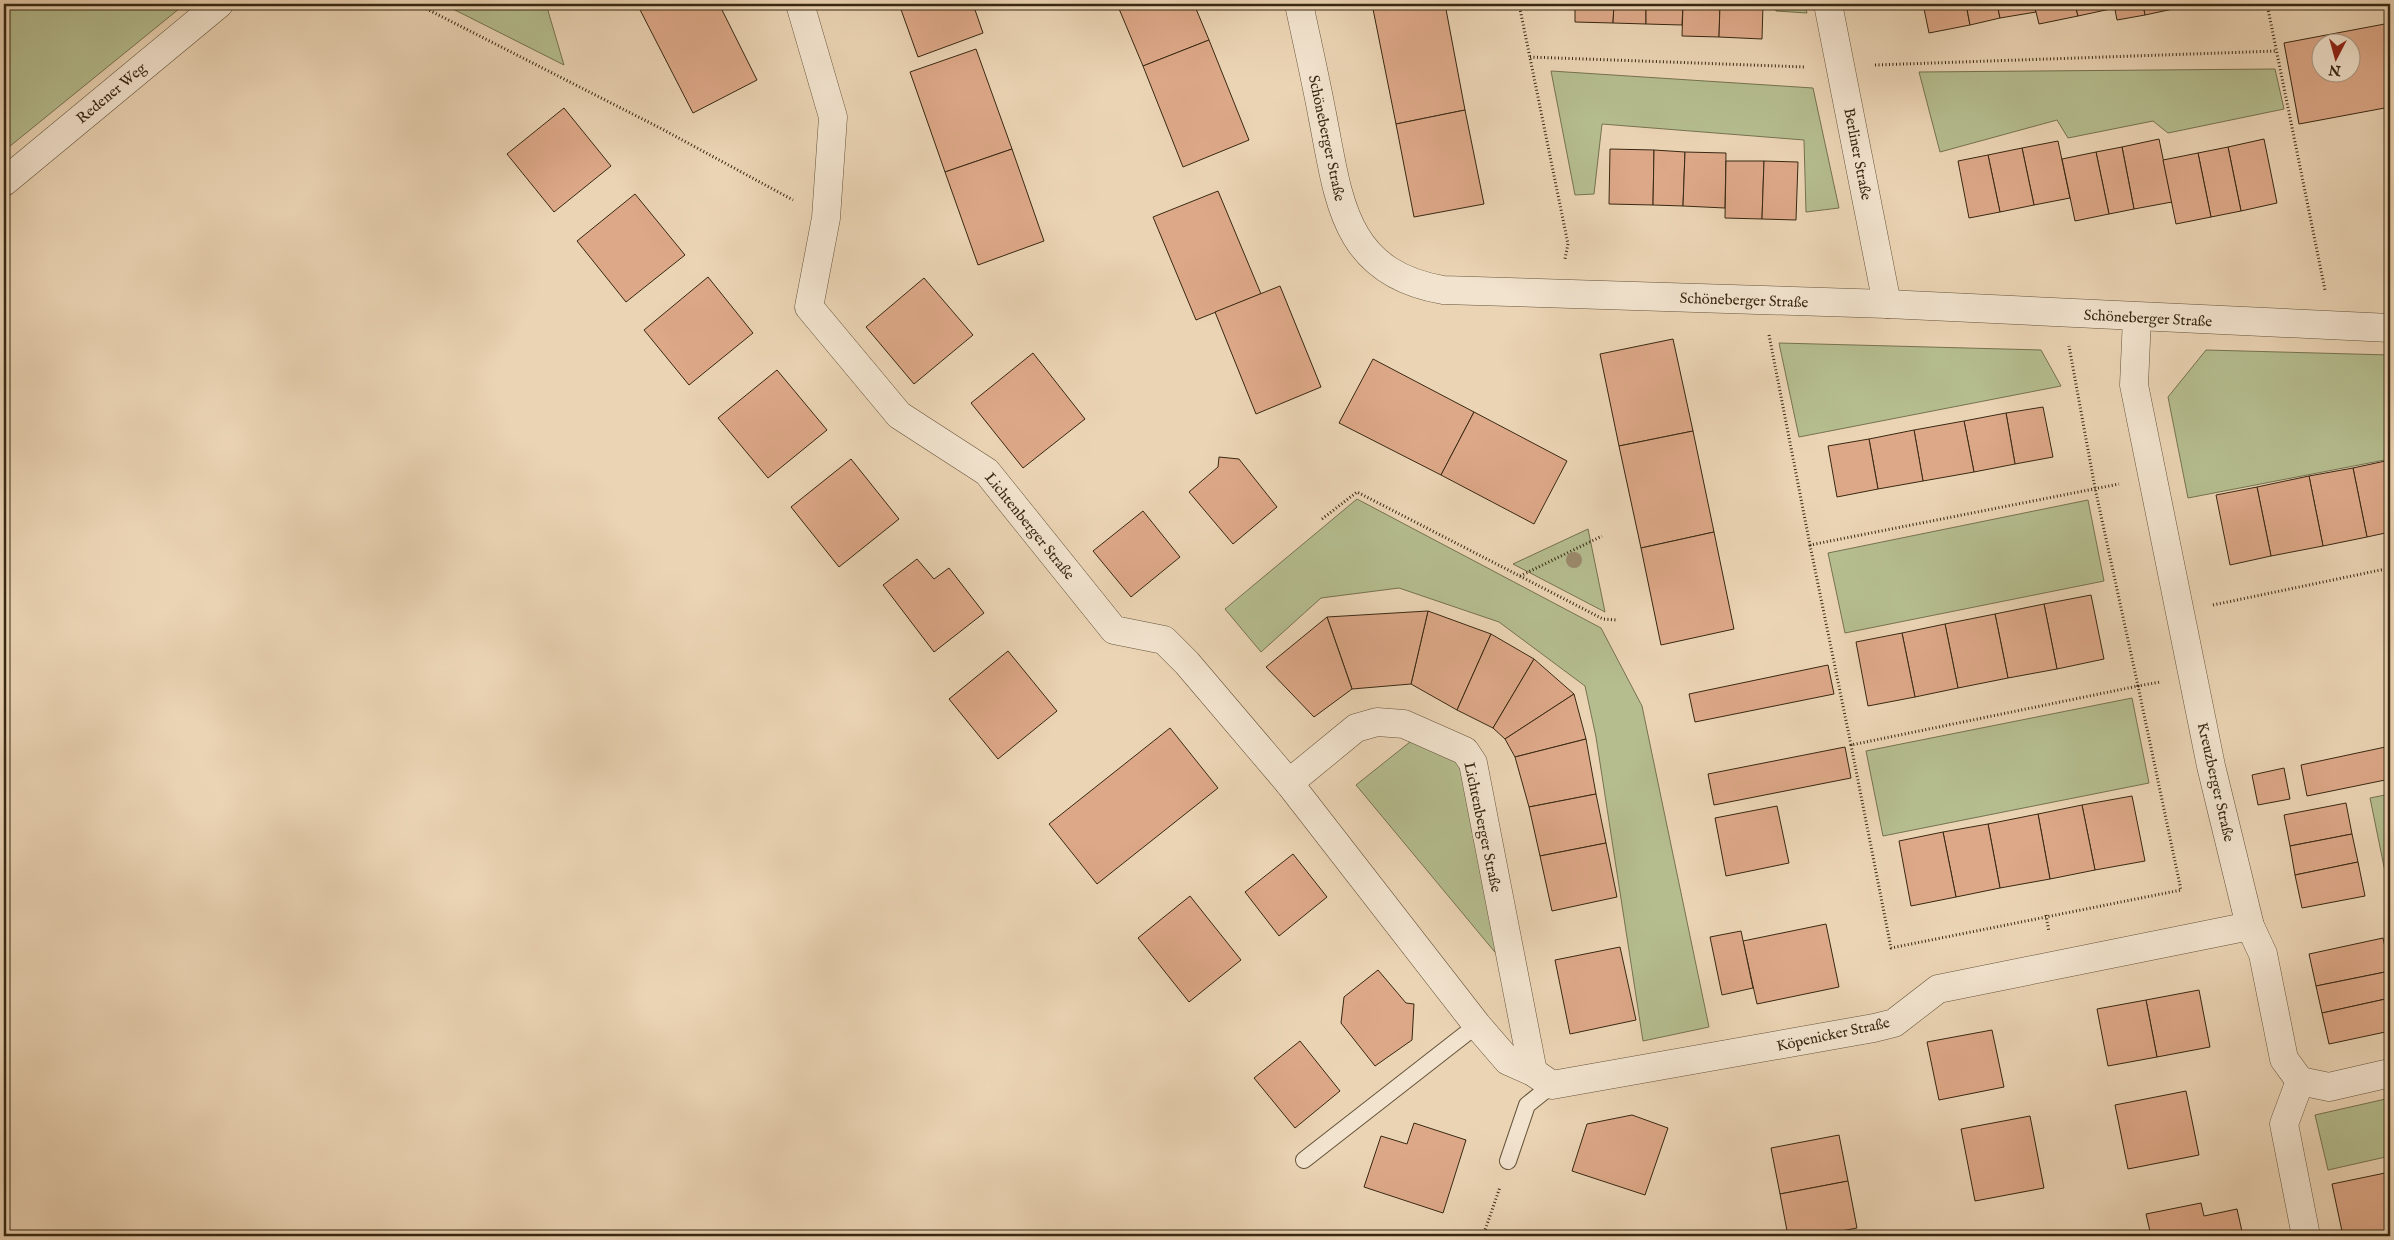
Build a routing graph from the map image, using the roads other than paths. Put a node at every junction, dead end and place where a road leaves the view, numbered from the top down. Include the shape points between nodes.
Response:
1 (219, 4) edge
2 (800, 4) edge
3 (1299, 4) edge
4 (1828, 4) edge
5 (4, 182) edge
6 (1887, 304) junction
7 (2138, 318) junction
8 (2390, 328) edge
9 (1289, 783) junction
10 (2250, 926) junction
11 (1477, 1024) junction
12 (2390, 1073) edge
13 (1542, 1079) junction
14 (2300, 1081) junction
15 (1304, 1160) dead end
16 (1508, 1161) road end
17 (2306, 1236) edge

1 - 5 street, Redener Weg
2 - 9 street, Lichtenberger Straße via 833,117 826,218 809,307 898,415 987,472 1114,630 1164,640
3 - 6 street, Schöneberger Straße via 1337,196 1364,249 1382,266 1423,286 1442,290
4 - 6 street, Berliner Straße
6 - 7 street, Schöneberger Straße
7 - 8 street, Schöneberger Straße
7 - 10 street, Kreuzberger Straße via 2134,385 2211,766
9 - 11 street, Lichtenberger Straße
9 - 13 street, Lichtenberger Straße via 1356,728 1377,722 1404,724 1465,751 1473,763
10 - 13 street, Köpenicker Straße via 1938,988 1894,1022 1874,1028
10 - 14 street, Kreuzberger Straße via 2263,954 2284,1059
11 - 13 street, Lichtenberger Straße via 1508,1061
11 - 15 lane
12 - 14 street via 2329,1087
13 - 16 lane via 1527,1105
14 - 17 street via 2284,1124

